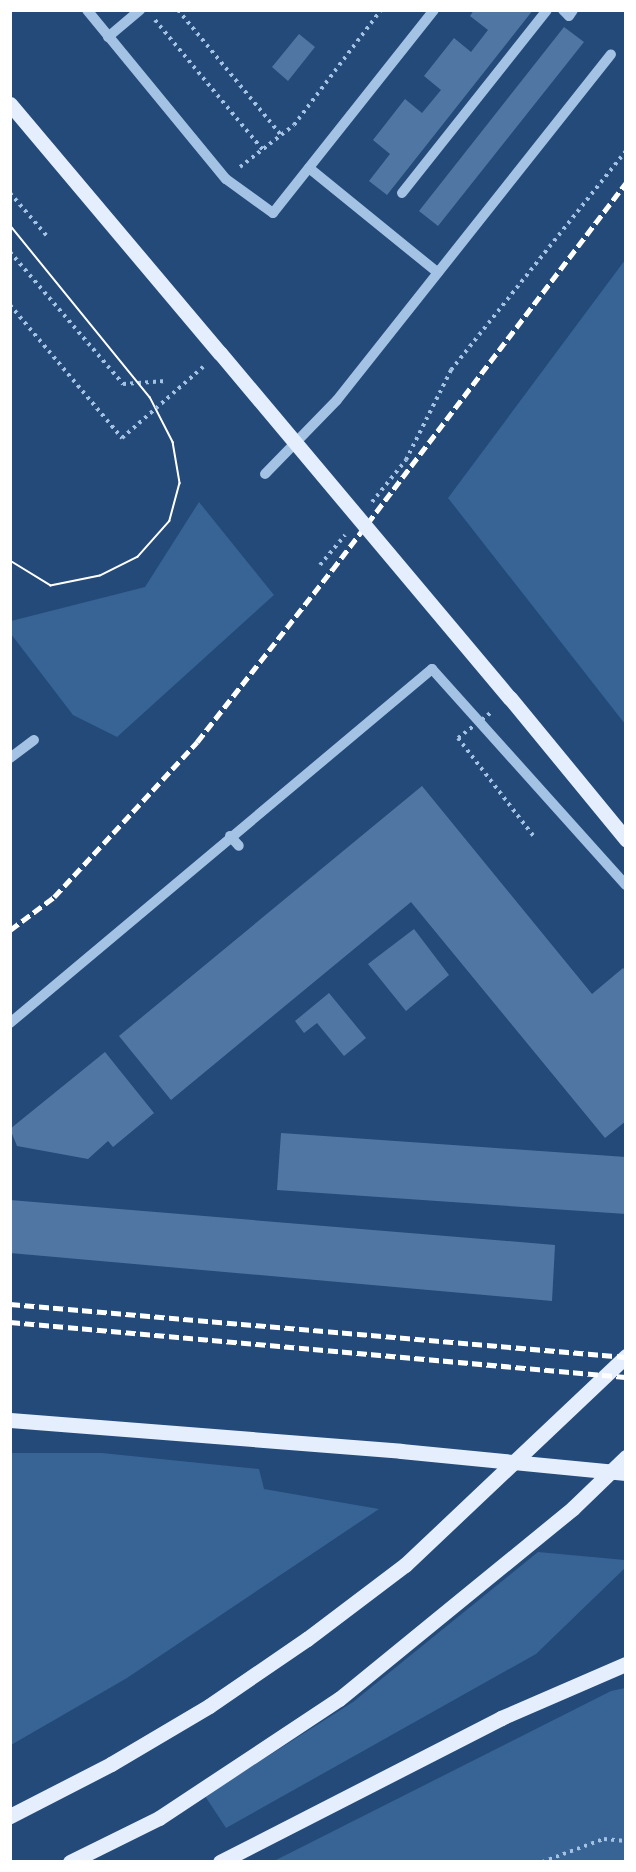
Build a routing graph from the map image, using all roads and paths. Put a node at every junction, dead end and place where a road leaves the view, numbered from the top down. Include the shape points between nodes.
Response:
1 (87, 10) edge
2 (140, 10) edge
3 (147, 10) edge
4 (178, 10) edge
5 (381, 10) edge
6 (434, 10) edge
7 (547, 10) edge
8 (563, 10) edge
9 (573, 10) edge
10 (108, 37) junction
11 (611, 54) dead end
12 (10, 104) edge
13 (281, 135) junction
14 (263, 150) junction
15 (626, 151) edge
16 (309, 168) junction
17 (226, 179) junction
18 (10, 193) edge
19 (402, 193) dead end
20 (47, 236) dead end
21 (10, 252) edge
22 (438, 273) junction
23 (10, 306) edge
24 (220, 353) junction
25 (166, 381) dead end
26 (266, 474) dead end
27 (370, 504) dead end
28 (349, 530) dead end
29 (320, 565) dead end
30 (510, 698) junction
31 (34, 740) dead end
32 (10, 758) edge
33 (230, 836) junction
34 (535, 838) dead end
35 (626, 839) edge
36 (239, 846) dead end
37 (626, 885) edge
38 (10, 1023) edge
39 (626, 1356) edge
40 (10, 1419) edge
41 (626, 1457) edge
42 (626, 1473) edge
43 (626, 1664) edge
44 (10, 1816) edge
45 (626, 1841) edge
46 (70, 1862) edge
47 (220, 1862) edge
48 (542, 1862) edge

1 - 10 lane
2 - 10 lane
3 - 14 path
4 - 13 path
5 - 13 path via 294,125
6 - 16 lane
7 - 19 lane
8 - 9 lane via 569,16
10 - 17 lane
11 - 22 lane
12 - 24 main road
13 - 14 path
14 - 17 path
15 - 27 path via 451,370 406,460
16 - 17 lane via 273,213
16 - 22 lane
18 - 20 path
21 - 25 path via 123,384
22 - 26 lane via 337,400
23 - 24 path, bridge via 122,438
24 - 30 main road, bridge
28 - 29 path
30 - 34 path, bridge via 458,738
30 - 35 main road
31 - 32 lane
33 - 36 lane
33 - 37 lane via 432,669
33 - 38 lane
39 - 44 main road via 405,1565 307,1639 199,1712 111,1764
40 - 42 main road, bridge
41 - 46 main road via 573,1508 339,1699 159,1818
43 - 47 main road via 501,1718
45 - 48 path via 604,1839

